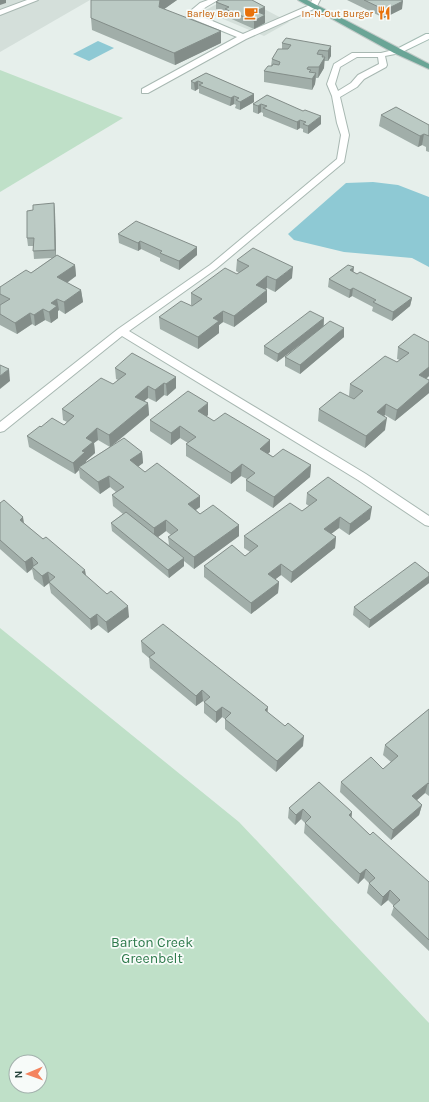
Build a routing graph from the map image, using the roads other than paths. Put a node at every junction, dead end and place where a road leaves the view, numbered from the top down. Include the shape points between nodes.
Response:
1 (34, 0) edge
2 (214, 0) edge
3 (302, 0) edge
4 (315, 3) edge
5 (0, 13) edge
6 (429, 36) edge
7 (242, 37) junction
8 (397, 51) junction
9 (381, 55) junction
10 (429, 67) edge
11 (145, 91) dead end
12 (336, 96) junction
13 (122, 330) junction
14 (0, 428) edge
15 (429, 522) edge

1 - 5 street
2 - 7 street via 191,15
3 - 4 main road
4 - 7 street
4 - 8 main road
6 - 8 street
7 - 11 street
8 - 9 street
8 - 10 main road
9 - 12 street via 383,65 360,76 354,85
9 - 12 street via 355,55 337,66 331,84
12 - 13 street via 345,135 341,160 213,267
13 - 14 street
13 - 15 street via 362,477

